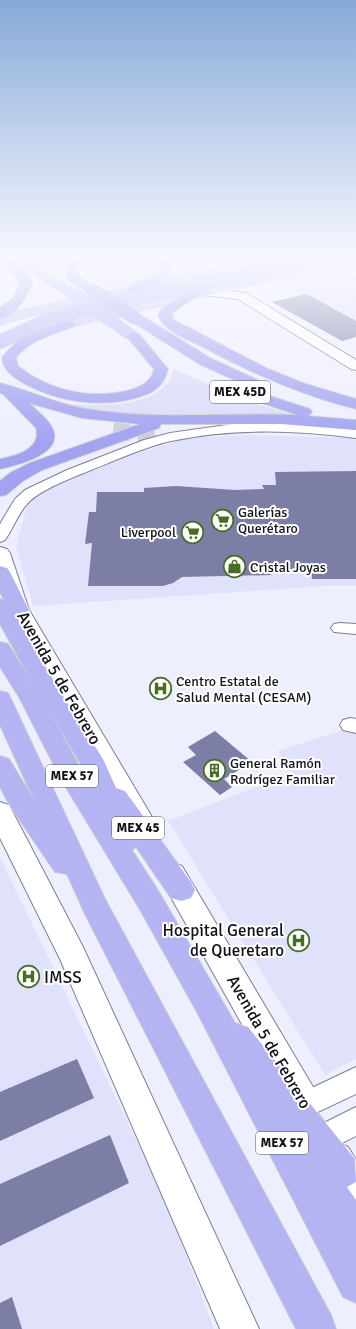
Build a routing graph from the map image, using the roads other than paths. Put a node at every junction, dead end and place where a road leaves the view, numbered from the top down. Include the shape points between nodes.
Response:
1 (29, 320) edge
2 (52, 320) edge
3 (86, 320) edge
4 (109, 320) edge
5 (139, 320) edge
6 (167, 320) edge
7 (287, 320) edge
8 (68, 324) junction
9 (0, 330) edge
10 (134, 337) junction
11 (0, 338) edge
12 (0, 342) edge
13 (174, 361) dead end
14 (356, 366) edge
15 (200, 375) dead end
16 (3, 389) edge
17 (356, 404) edge
18 (356, 413) edge
19 (173, 420) junction
20 (356, 424) edge
21 (240, 427) junction
22 (155, 432) tunnel mouth
23 (356, 434) edge
24 (112, 435) junction
25 (0, 464) edge
26 (72, 473) junction
27 (0, 491) edge
28 (0, 537) edge
29 (0, 552) edge
30 (0, 572) edge
31 (10, 607) edge
32 (0, 649) edge
33 (0, 699) edge
34 (0, 764) edge
35 (94, 765) junction
36 (0, 812) edge
37 (181, 890) junction
38 (149, 900) junction
39 (94, 904) junction
40 (208, 1002) junction
41 (356, 1080) edge
42 (305, 1105) junction
43 (356, 1121) edge
44 (324, 1138) junction
45 (349, 1183) edge
46 (356, 1232) edge
47 (356, 1284) edge
48 (240, 1329) edge
49 (317, 1329) edge

1 - 9 highway, bridge
2 - 12 highway, bridge
3 - 8 main road
4 - 10 highway, bridge
5 - 18 highway, MEX 45D, bridge via 187,352 250,383 292,397
6 - 17 highway via 268,375 312,393
7 - 14 main road
8 - 10 highway via 14,350 9,358 13,370 32,381 68,395 97,399 127,395 150,386 155,382 161,369
8 - 11 main road
10 - 13 highway
15 - 20 highway, MEX 45D via 244,394
16 - 19 highway via 92,415
16 - 24 highway
16 - 25 highway via 44,427 47,438 40,447 28,455
19 - 20 highway via 296,419
19 - 24 highway
21 - 22 highway via 205,426
21 - 23 street via 308,428
21 - 26 street via 170,437
24 - 26 street
24 - 27 highway via 26,471 7,483
26 - 28 street via 30,493 20,502
29 - 31 main road, Avenida 5 de Febrero
30 - 31 highway
31 - 35 highway, MEX 45 via 51,696
31 - 37 main road, Avenida 5 de Febrero
32 - 38 highway, MEX 57 via 30,697 71,775
33 - 39 highway, MEX 57
34 - 39 highway via 19,799
35 - 37 highway, MEX 45
35 - 38 highway, MEX 45
36 - 48 main road via 73,956
37 - 42 main road, Avenida 5 de Febrero
38 - 40 highway, MEX 57
39 - 49 highway, MEX 57
40 - 45 highway, MEX 57 via 276,1085
40 - 46 highway
40 - 47 highway, MEX 57
41 - 42 street
42 - 44 main road, Avenida 5 de Febrero
43 - 44 street
44 - 45 main road, Avenida 5 de Febrero

